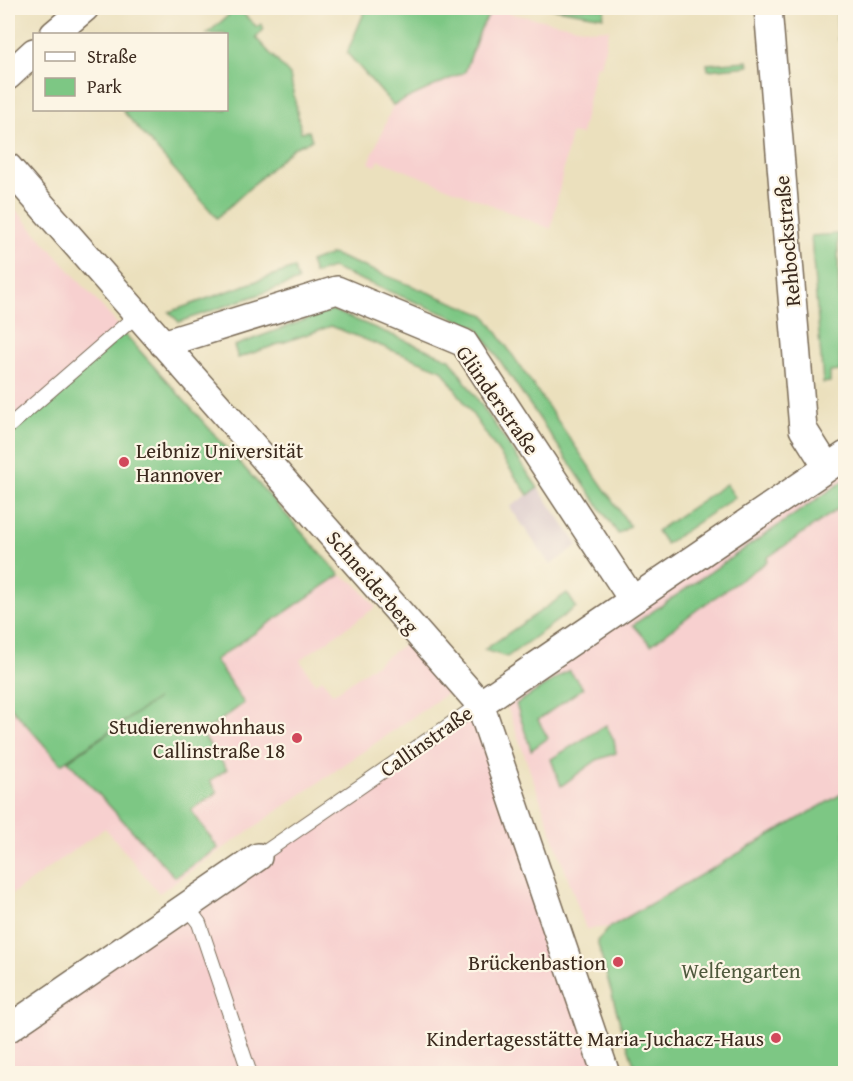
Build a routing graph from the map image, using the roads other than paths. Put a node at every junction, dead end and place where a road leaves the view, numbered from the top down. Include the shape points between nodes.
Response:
1 (85, 8) edge
2 (768, 8) edge
3 (55, 33) edge
4 (33, 53) edge
5 (8, 76) edge
6 (8, 167) edge
7 (138, 314) junction
8 (163, 344) junction
9 (8, 427) edge
10 (836, 461) edge
11 (632, 599) junction
12 (480, 704) junction
13 (258, 857) joint
14 (187, 907) junction
15 (8, 1029) edge
16 (250, 1074) edge
17 (606, 1074) edge

1 - 3 street
2 - 10 street, Rehbockstraße via 803,429
4 - 5 street
6 - 7 street, Schneiderberg
7 - 8 street, Schneiderberg
7 - 9 lane
8 - 11 street, Glünderstraße via 337,290 464,343
8 - 12 street, Schneiderberg via 360,579
10 - 11 street, Callinstraße
11 - 12 street, Callinstraße
12 - 13 lane, Callinstraße
12 - 17 street, Schneiderberg
13 - 14 street, Callinstraße
14 - 15 street, Callinstraße
14 - 16 lane via 199,923

